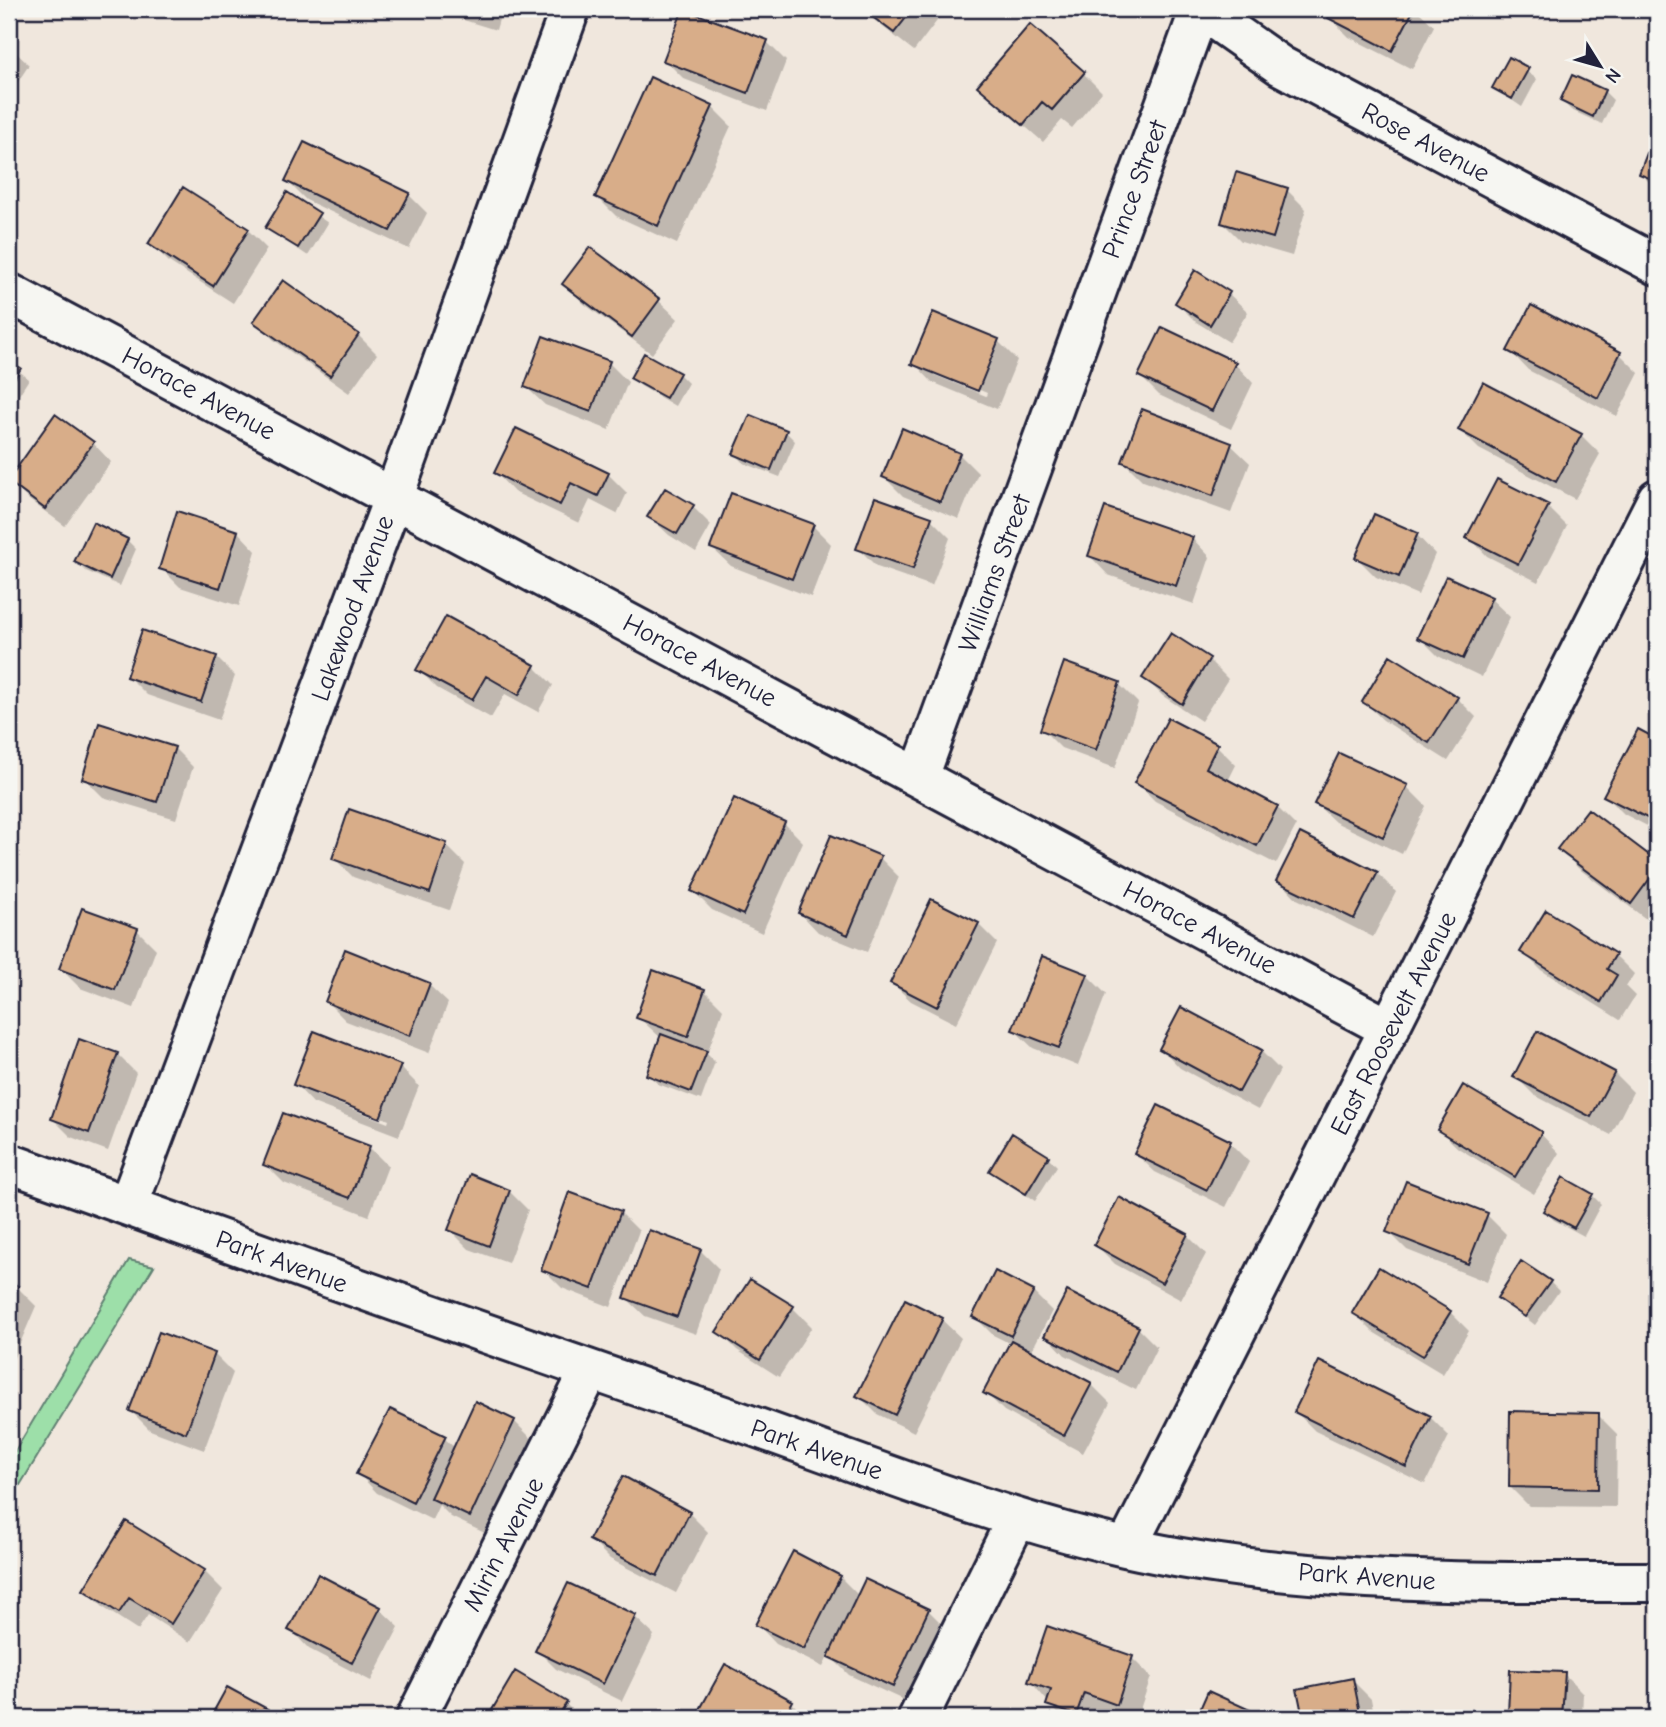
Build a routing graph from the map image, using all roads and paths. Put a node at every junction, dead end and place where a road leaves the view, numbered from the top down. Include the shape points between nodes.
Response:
1 (570, 9) edge
2 (1200, 9) edge
3 (1246, 22) edge
4 (1657, 265) edge
5 (9, 293) edge
6 (1068, 369) joint
7 (394, 496) junction
8 (1657, 499) edge
9 (919, 777) junction
10 (1390, 1029) junction
11 (9, 1163) edge
12 (128, 1206) junction
13 (590, 1370) junction
14 (1017, 1518) junction
15 (1127, 1547) junction
16 (1657, 1582) edge
17 (416, 1718) edge
18 (918, 1718) edge

1 - 7 street, Lakewood Avenue
2 - 3 street, Rose Avenue
2 - 6 street, Prince Street
3 - 4 street, Rose Avenue via 1281,66
5 - 7 street, Horace Avenue
6 - 9 street, Williams Street
7 - 9 street, Horace Avenue
7 - 12 street, Lakewood Avenue
8 - 10 street, East Roosevelt Avenue
9 - 10 street, Horace Avenue
10 - 15 street, East Roosevelt Avenue
11 - 12 street, Park Avenue
12 - 13 street, Park Avenue
13 - 14 street, Park Avenue
13 - 17 street, Mirin Avenue
14 - 15 street, Park Avenue
14 - 18 street
15 - 16 street, Park Avenue via 1250,1567 1409,1582

